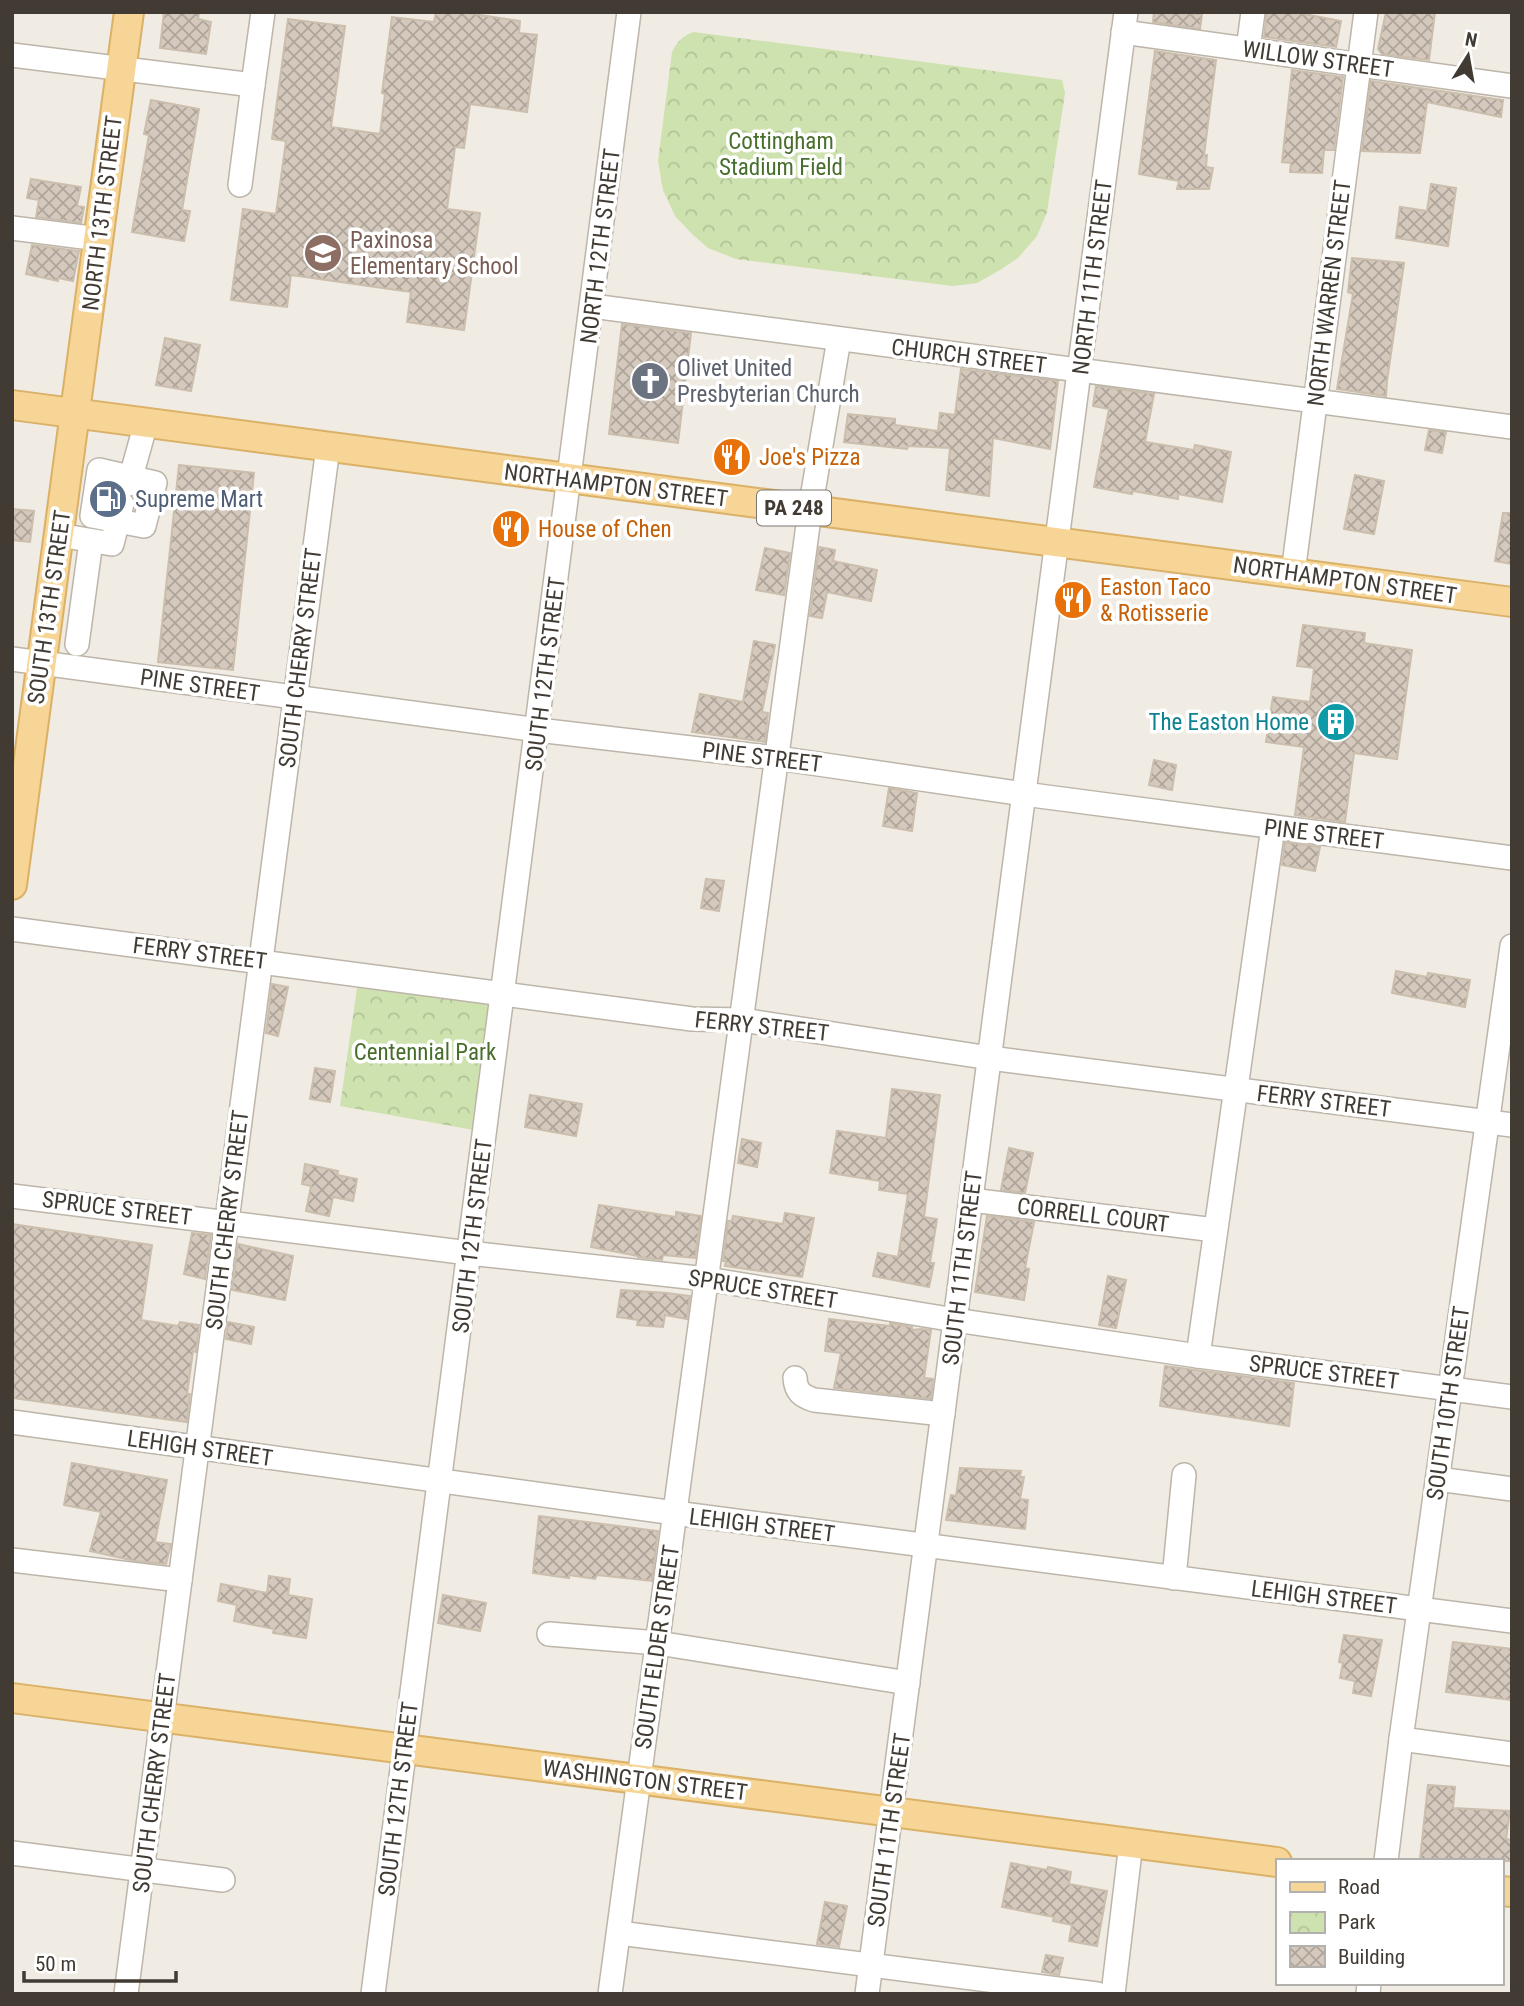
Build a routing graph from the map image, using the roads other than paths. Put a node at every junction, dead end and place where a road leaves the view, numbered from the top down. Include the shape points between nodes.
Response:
1 (129, 12) edge
2 (263, 12) edge
3 (629, 12) edge
4 (1253, 12) edge
5 (1366, 12) edge
6 (1125, 22) edge
7 (1248, 49) junction
8 (12, 55) edge
9 (1359, 65) junction
10 (121, 69) junction
11 (253, 85) junction
12 (1512, 86) edge
13 (240, 185) dead end
14 (12, 228) edge
15 (99, 239) junction
16 (592, 306) junction
17 (839, 339) junction
18 (1080, 370) junction
19 (1315, 401) junction
20 (12, 405) edge
21 (76, 414) junction
22 (146, 423) junction
23 (1512, 427) edge
24 (328, 447) junction
25 (570, 479) junction
26 (810, 510) junction
27 (59, 535) junction
28 (91, 541) junction
29 (1057, 542) junction
30 (1293, 573) junction
31 (1512, 602) edge
32 (77, 644) dead end
33 (12, 660) edge
34 (40, 663) junction
35 (295, 698) junction
36 (538, 730) junction
37 (777, 758) junction
38 (1024, 794) junction
39 (1273, 827) junction
40 (1512, 858) edge
41 (12, 884) edge
42 (12, 929) edge
43 (1512, 946) edge
44 (261, 961) junction
45 (503, 994) junction
46 (742, 1020) junction
47 (990, 1058) junction
48 (1235, 1090) junction
49 (1486, 1122) junction
50 (1512, 1125) edge
51 (12, 1196) edge
52 (971, 1200) junction
53 (227, 1221) junction
54 (1215, 1230) junction
55 (470, 1253) junction
56 (707, 1279) junction
57 (956, 1320) junction
58 (1198, 1356) junction
59 (796, 1378) dead end
60 (1451, 1388) junction
61 (1512, 1396) edge
62 (943, 1414) junction
63 (12, 1422) edge
64 (198, 1448) junction
65 (1184, 1475) dead end
66 (1438, 1479) junction
67 (440, 1482) junction
68 (1512, 1489) edge
69 (675, 1513) junction
70 (926, 1546) junction
71 (12, 1560) edge
72 (1174, 1578) junction
73 (180, 1580) junction
74 (1419, 1609) junction
75 (1512, 1621) edge
76 (549, 1634) dead end
77 (658, 1643) junction
78 (908, 1683) junction
79 (12, 1698) edge
80 (162, 1717) junction
81 (1401, 1739) junction
82 (405, 1749) junction
83 (1512, 1754) edge
84 (639, 1779) junction
85 (891, 1812) junction
86 (1131, 1843) junction
87 (12, 1853) edge
88 (1386, 1859) edge
89 (1276, 1862) edge
90 (142, 1869) junction
91 (223, 1880) dead end
92 (619, 1933) junction
93 (871, 1965) junction
94 (126, 1994) edge
95 (373, 1994) edge
96 (610, 1994) edge
97 (867, 1994) edge
98 (1097, 1994) edge
99 (1113, 1994) edge

1 - 10 main road, NORTH 13TH STREET
2 - 11 street
3 - 16 street, NORTH 12TH STREET
4 - 7 street
5 - 9 street, NORTH WARREN STREET
6 - 7 street, WILLOW STREET
6 - 18 street, NORTH 11TH STREET
7 - 9 street, WILLOW STREET
8 - 10 street
9 - 12 street, WILLOW STREET
9 - 19 street, NORTH WARREN STREET
10 - 11 street
10 - 15 main road, NORTH 13TH STREET
11 - 13 street
14 - 15 street
15 - 21 main road, NORTH 13TH STREET
16 - 17 street, CHURCH STREET
16 - 25 street, NORTH 12TH STREET
17 - 18 street, CHURCH STREET
17 - 26 street, SOUTH ELDER STREET
18 - 19 street, CHURCH STREET
18 - 29 street, NORTH 11TH STREET
19 - 23 street, CHURCH STREET
19 - 30 street, NORTH WARREN STREET
20 - 21 main road, NORTHAMPTON STREET / PA 248
21 - 22 main road, NORTHAMPTON STREET / PA 248
21 - 27 main road, SOUTH 13TH STREET
22 - 24 main road, NORTHAMPTON STREET / PA 248
22 - 28 street via 112,544
24 - 25 main road, NORTHAMPTON STREET / PA 248
24 - 35 street, SOUTH CHERRY STREET
25 - 26 main road, NORTHAMPTON STREET / PA 248
25 - 36 street, SOUTH 12TH STREET
26 - 29 main road, NORTHAMPTON STREET / PA 248
26 - 37 street, SOUTH ELDER STREET
27 - 28 street
27 - 34 main road, SOUTH 13TH STREET
28 - 32 street
29 - 30 main road, NORTHAMPTON STREET / PA 248
29 - 38 street, SOUTH 11TH STREET
30 - 31 main road, NORTHAMPTON STREET / PA 248
33 - 34 street, PINE STREET
34 - 35 street, PINE STREET
34 - 41 main road, SOUTH 13TH STREET
35 - 36 street, PINE STREET
35 - 44 street, SOUTH CHERRY STREET
36 - 37 street, PINE STREET
36 - 45 street, SOUTH 12TH STREET
37 - 38 street, PINE STREET
37 - 46 street, SOUTH ELDER STREET
38 - 39 street, PINE STREET
38 - 47 street, SOUTH 11TH STREET
39 - 40 street, PINE STREET
39 - 48 street
42 - 44 street, FERRY STREET
43 - 49 street, SOUTH 10TH STREET
44 - 45 street, FERRY STREET
44 - 53 street, SOUTH CHERRY STREET
45 - 46 street, FERRY STREET via 692,1019
45 - 55 street, SOUTH 12TH STREET
46 - 47 street, FERRY STREET
46 - 56 street, SOUTH ELDER STREET
47 - 48 street, FERRY STREET
47 - 52 street, SOUTH 11TH STREET
48 - 49 street, FERRY STREET
48 - 54 street
49 - 50 street, FERRY STREET
49 - 60 street, SOUTH 10TH STREET
51 - 53 street, SPRUCE STREET
52 - 54 street, CORRELL COURT
52 - 57 street, SOUTH 11TH STREET
53 - 55 street, SPRUCE STREET
53 - 64 street, SOUTH CHERRY STREET
54 - 58 street
55 - 56 street, SPRUCE STREET
55 - 67 street, SOUTH 12TH STREET
56 - 57 street, SPRUCE STREET
56 - 69 street, SOUTH ELDER STREET
57 - 58 street, SPRUCE STREET
57 - 62 street, SOUTH 11TH STREET
58 - 60 street, SPRUCE STREET
59 - 62 street via 796,1388 814,1400
60 - 61 street, SPRUCE STREET
60 - 66 street, SOUTH 10TH STREET
62 - 70 street, SOUTH 11TH STREET
63 - 64 street, LEHIGH STREET
64 - 67 street, LEHIGH STREET
64 - 73 street, SOUTH CHERRY STREET
65 - 72 street
66 - 68 street
66 - 74 street, SOUTH 10TH STREET
67 - 69 street, LEHIGH STREET
67 - 82 street, SOUTH 12TH STREET
69 - 70 street, LEHIGH STREET
69 - 77 street, SOUTH ELDER STREET
70 - 72 street, LEHIGH STREET
70 - 78 street, SOUTH 11TH STREET
71 - 73 street
72 - 74 street, LEHIGH STREET
73 - 80 street, SOUTH CHERRY STREET
74 - 75 street, LEHIGH STREET
74 - 81 street, SOUTH 10TH STREET
76 - 77 street
77 - 78 street
77 - 84 street, SOUTH ELDER STREET
78 - 85 street, SOUTH 11TH STREET
79 - 80 main road, WASHINGTON STREET
80 - 82 main road, WASHINGTON STREET
80 - 90 street, SOUTH CHERRY STREET
81 - 83 street
81 - 88 street, SOUTH 10TH STREET
82 - 84 main road, WASHINGTON STREET
82 - 95 street, SOUTH 12TH STREET
84 - 85 main road, WASHINGTON STREET
84 - 92 street, SOUTH ELDER STREET
85 - 86 main road, WASHINGTON STREET
85 - 93 street, SOUTH 11TH STREET
86 - 89 main road, WASHINGTON STREET
86 - 99 street
87 - 90 street
90 - 91 street
90 - 94 street, SOUTH CHERRY STREET
92 - 93 street
92 - 96 street, SOUTH ELDER STREET
93 - 97 street, SOUTH 11TH STREET
93 - 98 street

